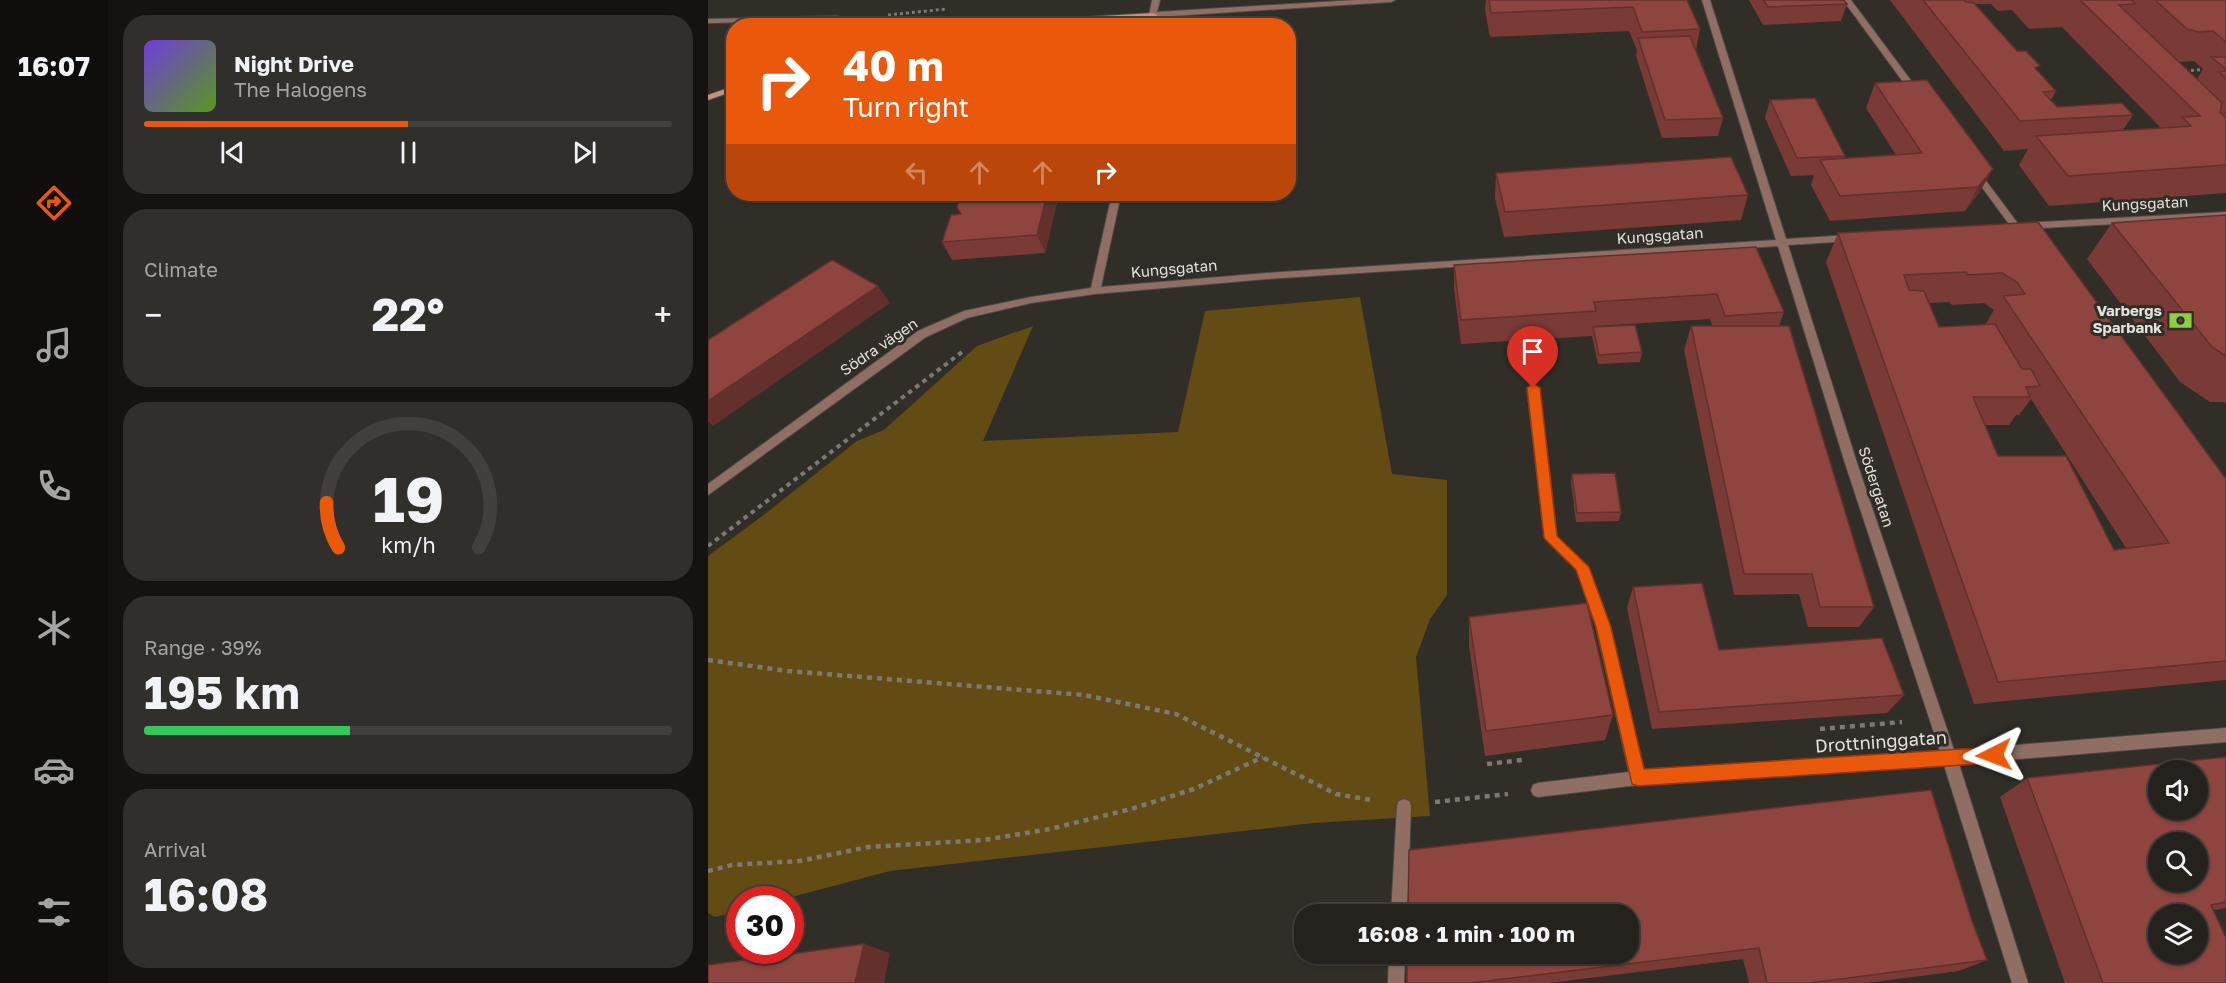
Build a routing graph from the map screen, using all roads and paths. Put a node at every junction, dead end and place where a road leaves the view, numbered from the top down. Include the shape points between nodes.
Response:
1 (1156, 0) edge
2 (1391, 0) edge
3 (1706, 0) edge
4 (1846, 0) edge
5 (1153, 15) junction
6 (1102, 18) edge
7 (1152, 18) edge
8 (708, 21) edge
9 (726, 21) edge
10 (2217, 69) edge
11 (2181, 71) edge
12 (726, 91) edge
13 (708, 98) edge
14 (1924, 104) edge
15 (1966, 160) edge
16 (1114, 201) edge
17 (2226, 215) edge
18 (2009, 227) junction
19 (1864, 237) edge
20 (1782, 243) junction
21 (2029, 246) edge
22 (1095, 291) junction
23 (966, 349) dead end
24 (1533, 388) dead end
25 (708, 490) edge
26 (708, 546) edge
27 (708, 660) edge
28 (2226, 735) edge
29 (1263, 757) junction
30 (1949, 758) junction
31 (1527, 760) edge
32 (1487, 764) edge
33 (1638, 778) junction
34 (1538, 790) joint
35 (1404, 806) junction
36 (708, 872) edge
37 (1400, 904) edge
38 (1397, 964) edge
39 (1396, 983) edge
40 (2020, 983) edge

1 - 5 street
2 - 5 street
3 - 20 street, Södergatan
4 - 14 street
5 - 6 street
5 - 7 street
8 - 9 street
10 - 11 path
12 - 13 street
15 - 18 street
16 - 22 street
17 - 18 street, Kungsgatan
18 - 21 street
19 - 20 street, Kungsgatan
20 - 22 street, Kungsgatan
20 - 30 street, Södergatan
22 - 25 street, Södra vägen via 964,315 922,334
23 - 26 path
24 - 33 street via 1551,538 1581,567 1585,577 1603,627
27 - 29 path via 788,671 1084,695 1176,714
28 - 30 street, Drottninggatan
29 - 35 path via 1336,794
29 - 36 path via 1194,789 1050,830 984,840 868,847 800,861 732,865
30 - 33 street, Drottninggatan
30 - 40 street, Södergatan
31 - 32 path
33 - 34 street, Drottninggatan
34 - 35 path
35 - 37 street
38 - 39 street

